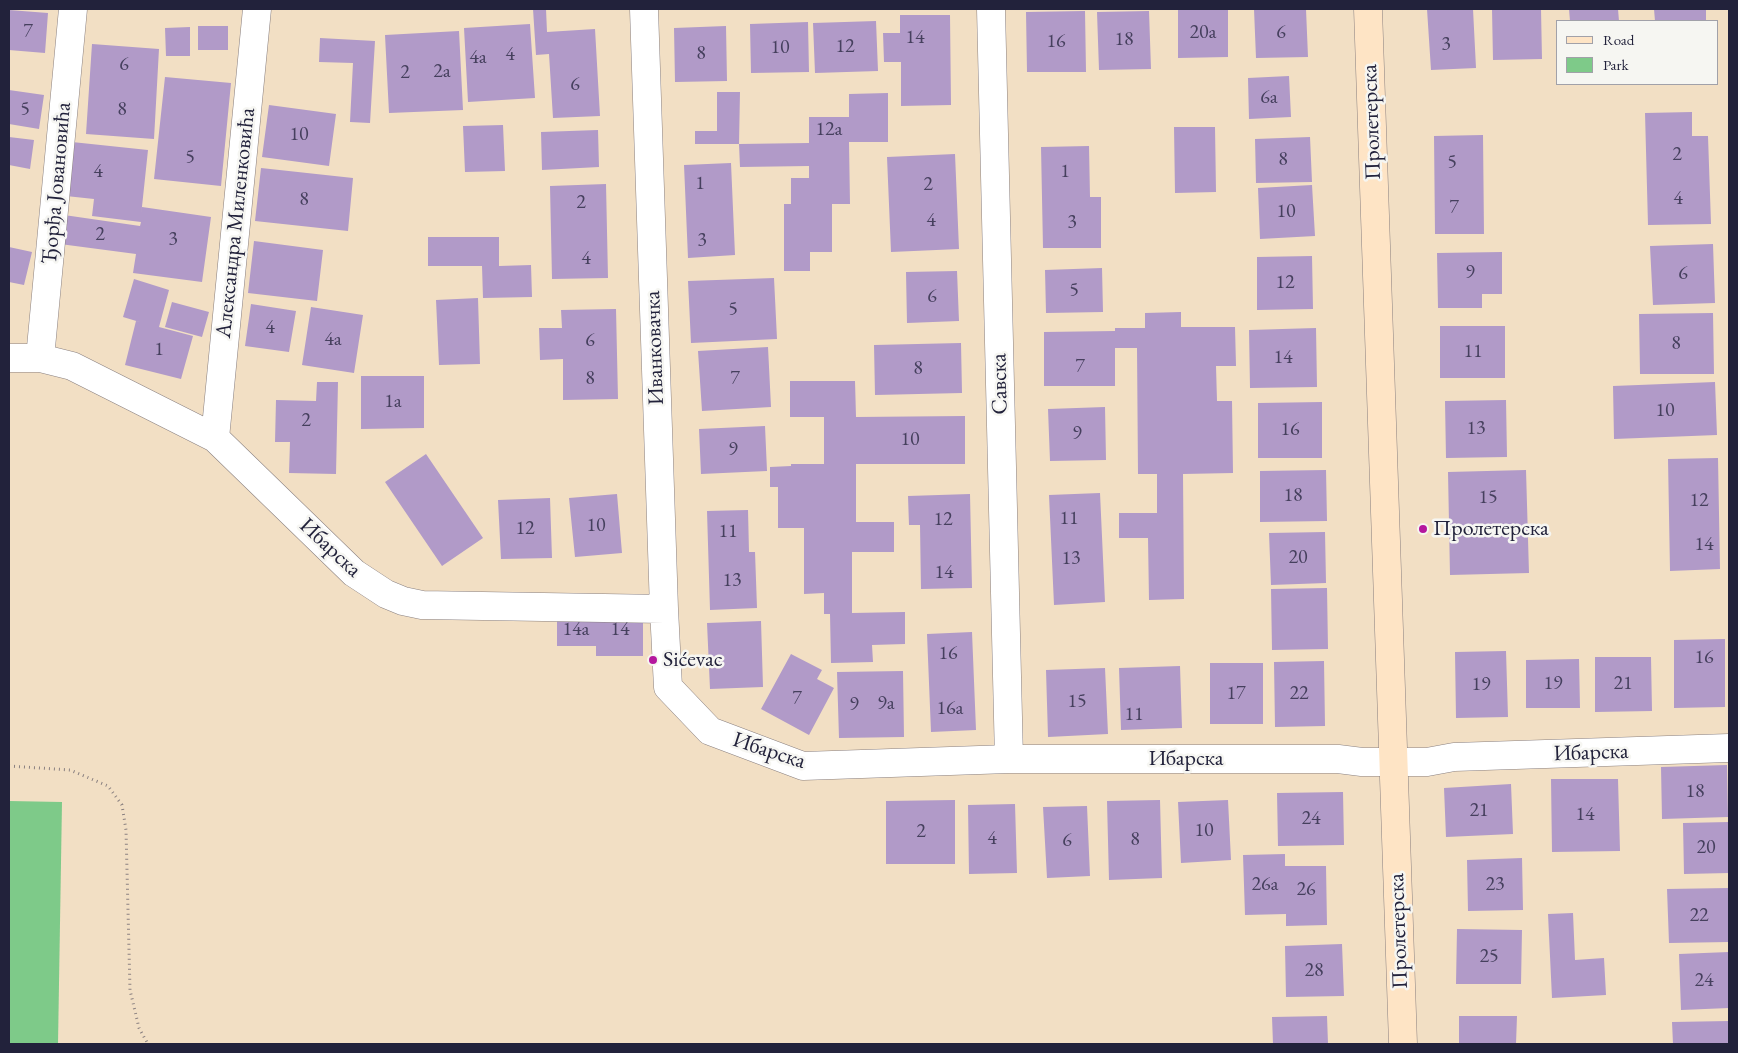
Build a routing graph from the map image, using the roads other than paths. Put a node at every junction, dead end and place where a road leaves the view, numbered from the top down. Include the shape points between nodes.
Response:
1 (74, 9) edge
2 (257, 9) edge
3 (644, 9) edge
4 (992, 9) edge
5 (1368, 9) edge
6 (9, 358) edge
7 (40, 358) junction
8 (215, 438) junction
9 (664, 609) junction
10 (668, 687) joint
11 (1729, 748) edge
12 (1009, 759) junction
13 (1393, 761) junction
14 (1403, 1044) edge

1 - 7 street, Ђорђа Јовановића
2 - 8 street, Александра Миленковића
3 - 9 street, Иванковачка
4 - 12 street, Савска
5 - 13 street, Пролетерска
6 - 7 street, Ибарска
7 - 8 street, Ибарска via 72,366
8 - 9 street, Ибарска via 354,573 403,601
9 - 10 street, Иванковачка
10 - 12 street, Ибарска via 710,731 803,766
11 - 13 street, Ибарска
12 - 13 street, Ибарска via 1338,758 1362,762
13 - 14 street, Пролетерска

